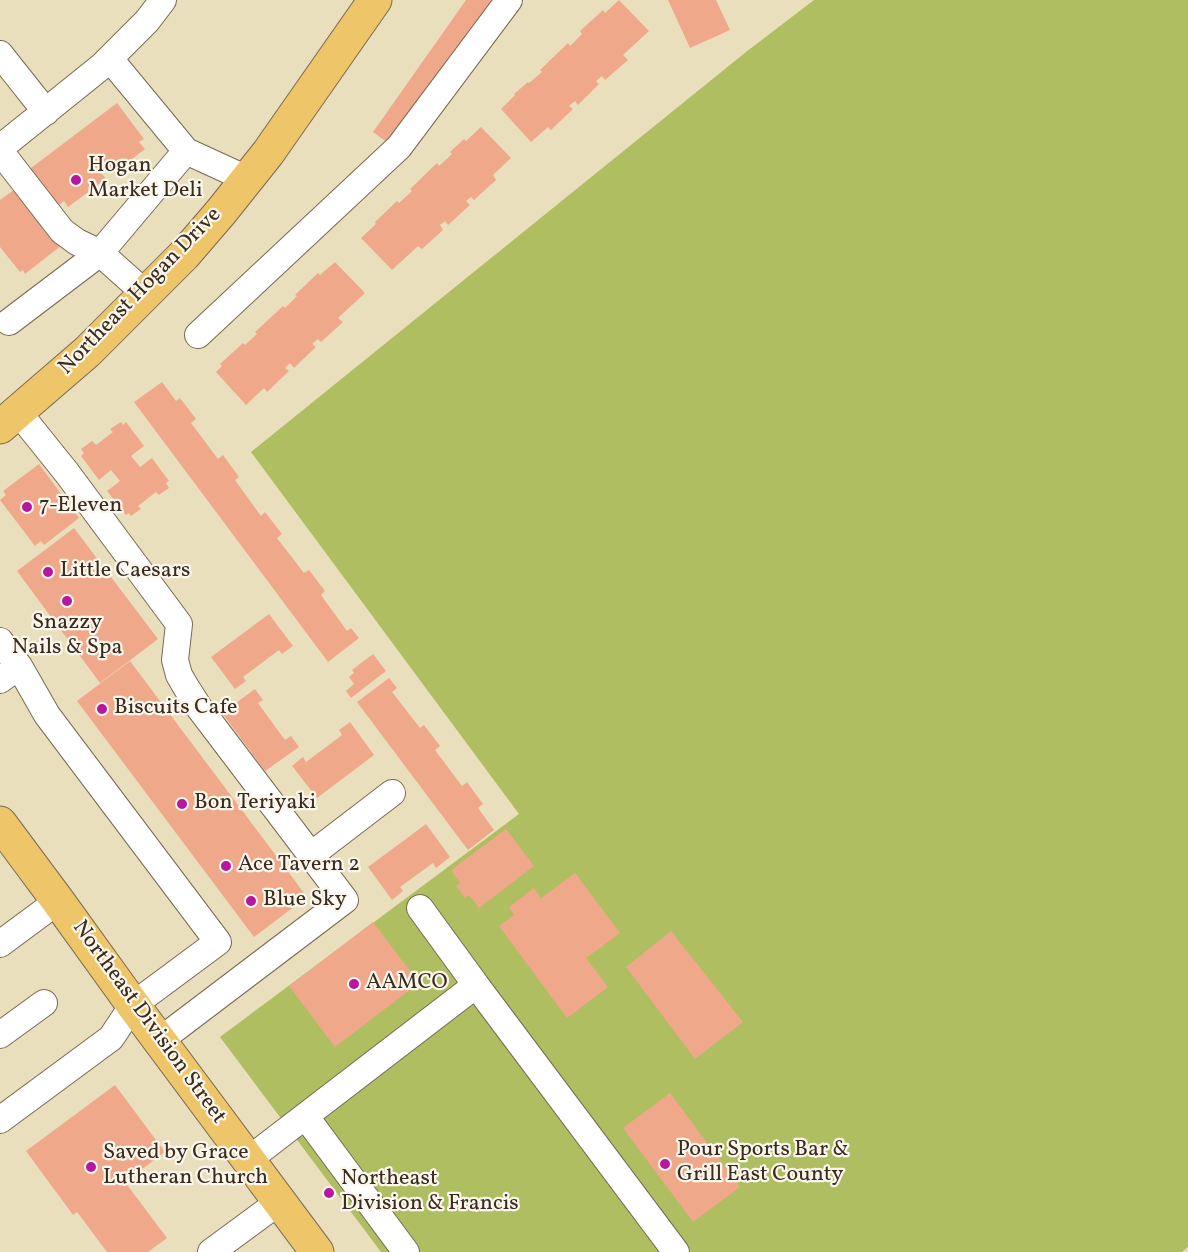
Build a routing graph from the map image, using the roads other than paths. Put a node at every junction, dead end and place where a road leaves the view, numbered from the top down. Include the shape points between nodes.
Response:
1 (163, 0) edge
2 (375, 0) edge
3 (509, 0) edge
4 (0, 54) edge
5 (110, 59) junction
6 (46, 112) junction
7 (0, 149) edge
8 (186, 151) junction
9 (247, 179) junction
10 (100, 253) junction
11 (146, 294) junction
12 (9, 322) dead end
13 (198, 335) dead end
14 (9, 419) edge
15 (0, 641) edge
16 (9, 673) edge
17 (392, 794) dead end
18 (0, 823) edge
19 (311, 855) junction
20 (58, 901) junction
21 (420, 908) dead end
22 (0, 944) edge
23 (477, 985) junction
24 (44, 1003) dead end
25 (133, 1005) junction
26 (0, 1035) edge
27 (159, 1041) junction
28 (306, 1117) junction
29 (0, 1120) edge
30 (248, 1160) junction
31 (279, 1202) junction
32 (211, 1252) edge
33 (317, 1252) edge
34 (406, 1252) edge
35 (676, 1252) edge

1 - 5 street
2 - 9 main road, Northeast Hogan Drive
3 - 13 street via 399,147
4 - 6 street
5 - 6 street
5 - 8 street
6 - 7 street
7 - 10 street via 62,231
8 - 9 street
8 - 10 street
9 - 11 main road, Northeast Hogan Drive
10 - 11 street
10 - 12 street
11 - 14 main road, Northeast Hogan Drive via 87,352
14 - 19 street via 67,473 179,624 175,660 179,675 200,709
15 - 16 street
16 - 25 street via 47,715 218,942
17 - 19 street
18 - 20 main road, Northeast Division Street
19 - 27 street via 345,900
20 - 22 street
20 - 25 main road, Northeast Division Street
21 - 23 street
23 - 28 street
23 - 35 street
24 - 26 street
25 - 27 main road, Northeast Division Street
25 - 29 street via 111,1038
27 - 30 main road, Northeast Division Street
28 - 30 street
28 - 34 street
30 - 31 main road, Northeast Division Street
31 - 32 street
31 - 33 main road, Northeast Division Street

